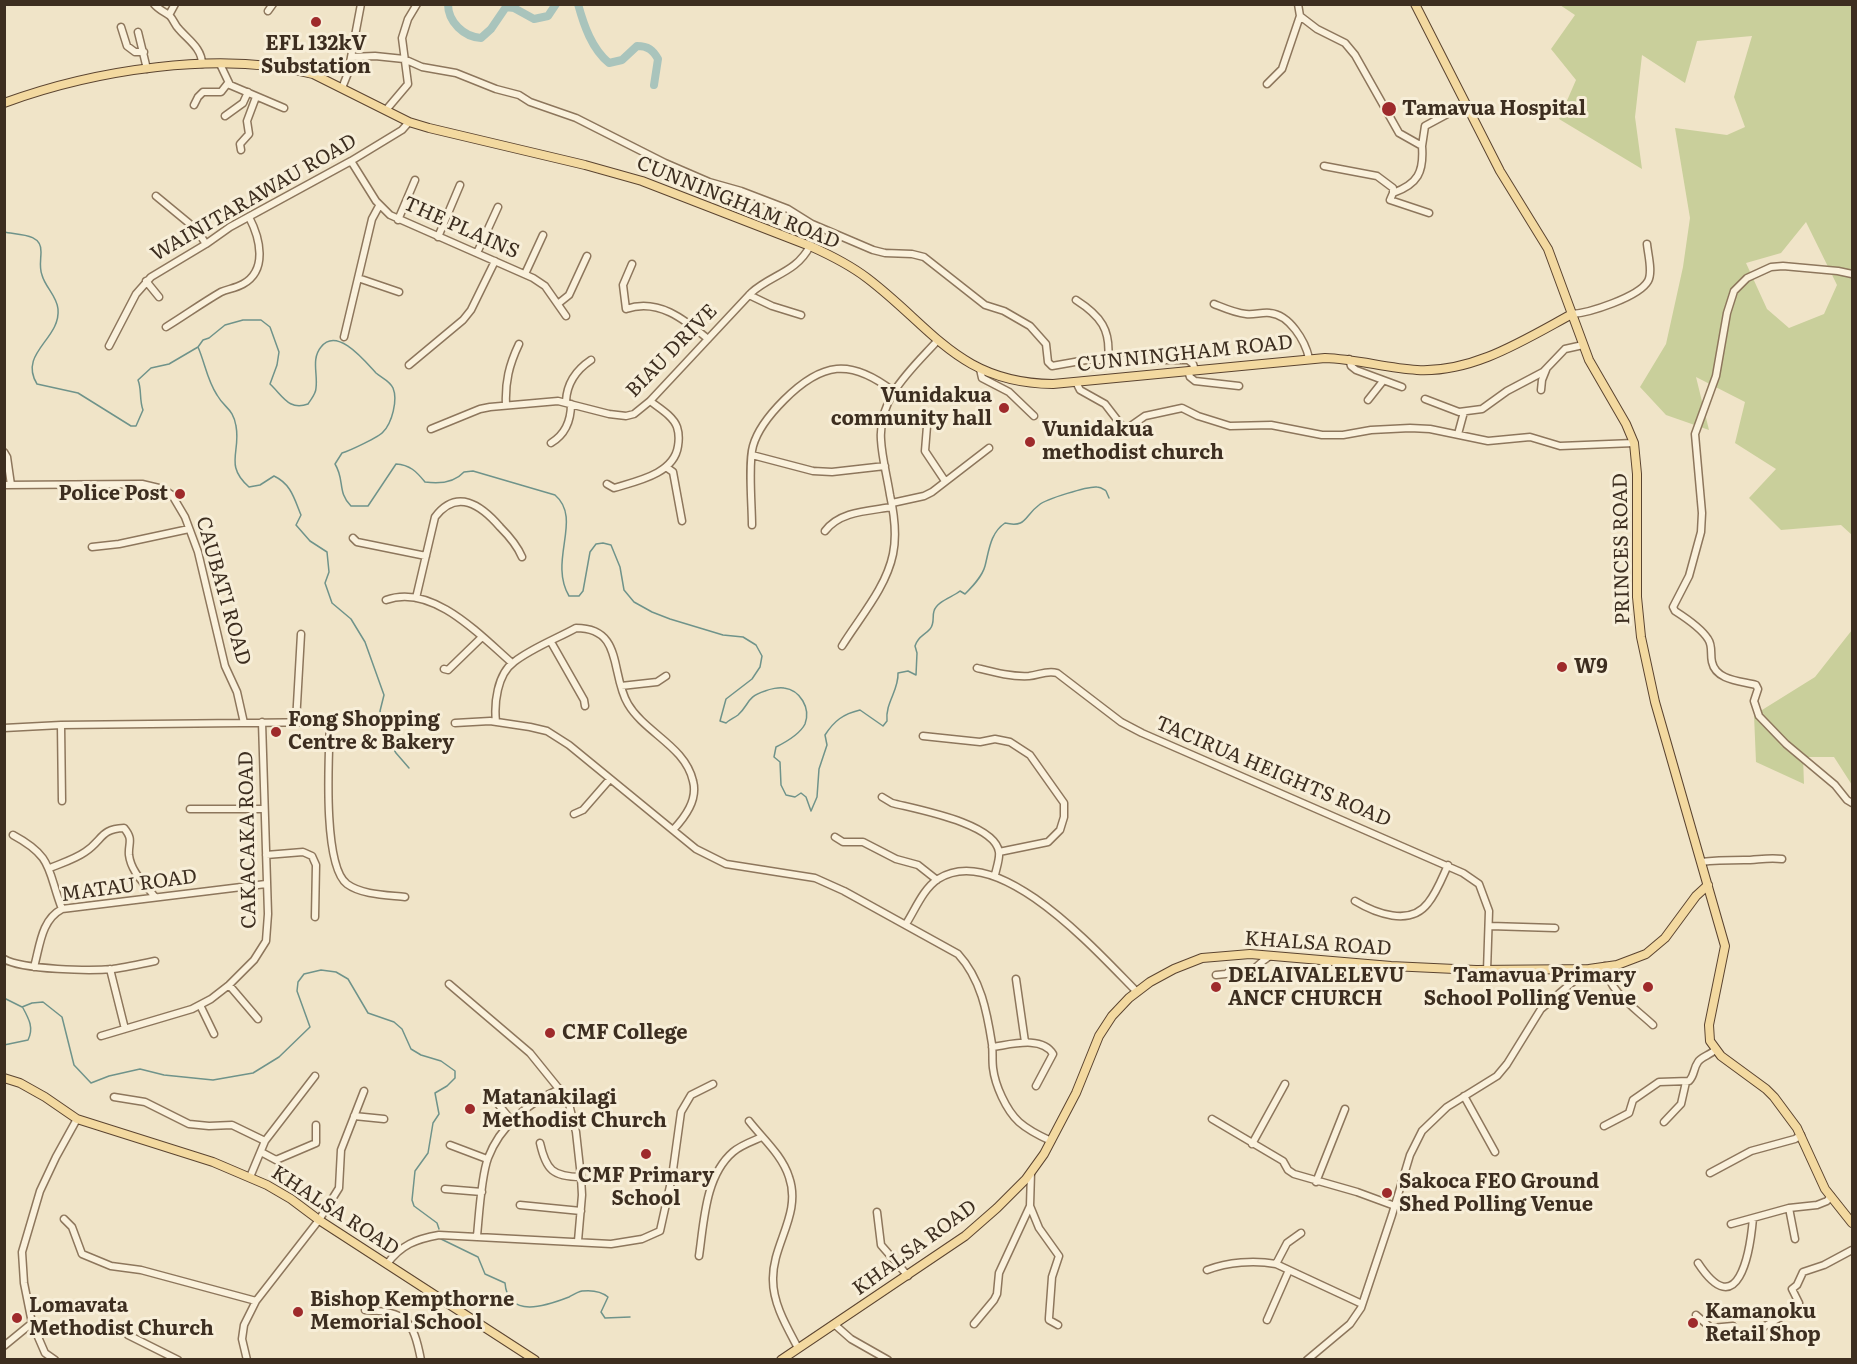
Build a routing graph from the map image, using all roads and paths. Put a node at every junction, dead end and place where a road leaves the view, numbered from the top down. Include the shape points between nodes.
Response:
1 (154, 4) edge
2 (175, 4) edge
3 (273, 4) edge
4 (361, 4) edge
5 (417, 4) edge
6 (1298, 4) edge
7 (1415, 4) edge
8 (268, 10) dead end
9 (169, 15) junction
10 (1300, 16) junction
11 (121, 27) dead end
12 (138, 32) dead end
13 (151, 45) dead end
14 (143, 51) junction
15 (351, 57) junction
16 (405, 59) junction
17 (202, 64) junction
18 (220, 64) junction
19 (147, 69) junction
20 (228, 83) junction
21 (1267, 84) dead end
22 (342, 88) junction
23 (248, 92) junction
24 (256, 97) junction
25 (4, 103) edge
26 (1466, 104) junction
27 (194, 105) dead end
28 (284, 108) dead end
29 (386, 110) junction
30 (225, 116) dead end
31 (409, 122) junction
32 (1422, 146) junction
33 (241, 150) dead end
34 (351, 161) junction
35 (1323, 166) dead end
36 (415, 180) dead end
37 (460, 185) dead end
38 (1394, 193) junction
39 (156, 196) dead end
40 (380, 206) junction
41 (498, 207) dead end
42 (1429, 213) dead end
43 (249, 218) junction
44 (398, 219) junction
45 (543, 235) dead end
46 (438, 237) junction
47 (206, 244) junction
48 (1647, 244) dead end
49 (810, 246) junction
50 (477, 253) junction
51 (587, 256) dead end
52 (495, 261) junction
53 (632, 264) dead end
54 (525, 274) junction
55 (1852, 274) edge
56 (358, 278) junction
57 (146, 281) junction
58 (399, 292) dead end
59 (749, 295) junction
60 (159, 297) dead end
61 (1076, 300) dead end
62 (559, 303) junction
63 (1214, 304) dead end
64 (1572, 314) junction
65 (801, 315) dead end
66 (566, 316) dead end
67 (166, 327) dead end
68 (344, 338) dead end
69 (708, 339) junction
70 (938, 340) junction
71 (519, 344) dead end
72 (1583, 345) junction
73 (109, 346) dead end
74 (1309, 358) junction
75 (1349, 359) junction
76 (591, 360) dead end
77 (1108, 360) junction
78 (408, 365) dead end
79 (980, 369) junction
80 (1546, 370) junction
81 (1191, 371) junction
82 (1383, 381) junction
83 (1076, 382) junction
84 (1239, 386) dead end
85 (1402, 387) dead end
86 (1541, 390) dead end
87 (893, 391) junction
88 (1425, 399) dead end
89 (1368, 400) dead end
90 (650, 401) junction
91 (569, 403) junction
92 (506, 405) junction
93 (1464, 412) junction
94 (1034, 416) dead end
95 (927, 426) dead end
96 (431, 429) dead end
97 (1458, 434) junction
98 (551, 443) dead end
99 (1634, 443) junction
100 (989, 448) dead end
101 (4, 452) edge
102 (752, 455) junction
103 (885, 466) junction
104 (666, 467) junction
105 (945, 481) junction
106 (607, 484) dead end
107 (8, 485) edge
108 (892, 505) junction
109 (682, 521) dead end
110 (752, 525) dead end
111 (189, 529) junction
112 (825, 531) dead end
113 (353, 538) dead end
114 (92, 547) dead end
115 (426, 556) junction
116 (522, 557) dead end
117 (416, 598) junction
118 (386, 600) dead end
119 (301, 634) dead end
120 (482, 637) junction
121 (551, 642) junction
122 (842, 646) dead end
123 (512, 663) junction
124 (977, 668) dead end
125 (444, 669) dead end
126 (666, 676) dead end
127 (621, 686) junction
128 (585, 706) dead end
129 (262, 722) junction
130 (296, 722) junction
131 (496, 722) junction
132 (244, 723) junction
133 (455, 723) dead end
134 (62, 725) junction
135 (4, 728) edge
136 (923, 736) dead end
137 (609, 780) junction
138 (882, 797) dead end
139 (62, 801) dead end
140 (1852, 803) edge
141 (190, 809) dead end
142 (264, 809) junction
143 (574, 814) dead end
144 (673, 830) junction
145 (13, 835) dead end
146 (835, 837) dead end
147 (999, 852) junction
148 (266, 855) junction
149 (1782, 859) dead end
150 (1701, 862) junction
151 (1448, 866) junction
152 (50, 868) junction
153 (995, 875) junction
154 (937, 880) junction
155 (267, 884) junction
156 (1708, 885) junction
157 (154, 897) junction
158 (405, 897) dead end
159 (1355, 902) dead end
160 (62, 909) junction
161 (315, 917) dead end
162 (906, 924) junction
163 (1490, 926) junction
164 (1555, 928) dead end
165 (1271, 956) junction
166 (4, 959) edge
167 (155, 962) dead end
168 (1605, 966) junction
169 (34, 967) junction
170 (110, 969) junction
171 (1589, 969) junction
172 (1487, 970) junction
173 (1216, 975) dead end
174 (1016, 979) dead end
175 (449, 984) dead end
176 (229, 985) junction
177 (1137, 992) junction
178 (200, 1005) junction
179 (258, 1019) dead end
180 (1653, 1025) dead end
181 (125, 1029) junction
182 (214, 1034) dead end
183 (101, 1036) dead end
184 (1025, 1042) junction
185 (992, 1047) junction
186 (1715, 1050) junction
187 (315, 1076) dead end
188 (4, 1078) edge
189 (1686, 1082) junction
190 (713, 1084) dead end
191 (1285, 1084) dead end
192 (1036, 1086) dead end
193 (560, 1089) junction
194 (364, 1091) dead end
195 (488, 1092) dead end
196 (1464, 1096) junction
197 (114, 1097) dead end
198 (1346, 1109) dead end
199 (354, 1116) junction
200 (77, 1119) junction
201 (384, 1119) dead end
202 (1212, 1119) dead end
203 (512, 1121) junction
204 (749, 1121) dead end
205 (1664, 1122) dead end
206 (316, 1125) dead end
207 (1604, 1126) dead end
208 (1801, 1135) junction
209 (762, 1137) junction
210 (265, 1141) junction
211 (1050, 1141) junction
212 (540, 1143) dead end
213 (1252, 1144) junction
214 (450, 1145) dead end
215 (261, 1152) junction
216 (1496, 1152) dead end
217 (488, 1159) junction
218 (1031, 1172) junction
219 (1710, 1173) dead end
220 (581, 1177) junction
221 (250, 1178) junction
222 (1316, 1182) junction
223 (445, 1189) dead end
224 (482, 1192) junction
225 (1831, 1196) junction
226 (520, 1205) dead end
227 (1030, 1206) junction
228 (1395, 1206) junction
229 (1789, 1208) junction
230 (581, 1211) junction
231 (877, 1212) dead end
232 (1753, 1218) junction
233 (64, 1219) dead end
234 (319, 1220) junction
235 (1852, 1223) edge
236 (1731, 1224) dead end
237 (1301, 1233) dead end
238 (477, 1236) junction
239 (1795, 1239) dead end
240 (578, 1241) junction
241 (1852, 1250) edge
242 (699, 1256) dead end
243 (1698, 1263) dead end
244 (387, 1264) junction
245 (1276, 1264) junction
246 (1207, 1270) dead end
247 (1289, 1270) junction
248 (908, 1276) junction
249 (256, 1301) junction
250 (1362, 1304) junction
251 (365, 1310) dead end
252 (1696, 1315) dead end
253 (1267, 1320) dead end
254 (32, 1323) junction
255 (834, 1324) junction
256 (974, 1324) dead end
257 (1058, 1325) dead end
258 (128, 1335) dead end
259 (5, 1344) edge
260 (798, 1348) junction
261 (55, 1359) edge
262 (178, 1359) edge
263 (247, 1359) edge
264 (421, 1359) edge
265 (535, 1359) edge
266 (781, 1359) edge
267 (888, 1359) edge
268 (1307, 1359) edge

1 - 9 street
2 - 9 street
3 - 8 street
4 - 15 street
5 - 16 street via 404,30
6 - 10 street
7 - 26 main road, PRINCES ROAD
9 - 17 street via 201,53
10 - 21 street via 1282,69
10 - 32 street via 1345,43 1399,133
11 - 14 street via 127,46 135,52
12 - 14 street
13 - 14 street
14 - 19 street
15 - 16 street
15 - 22 street
16 - 29 street via 408,84
16 - 77 street via 422,67 456,73 576,117 665,163 788,209 812,224 873,250 924,257 985,304 1030,326 1046,344 1052,366
17 - 18 main road, CUNNINGHAM ROAD
17 - 19 main road, CUNNINGHAM ROAD
18 - 20 street
18 - 22 main road, CUNNINGHAM ROAD via 296,70
19 - 25 main road, CUNNINGHAM ROAD via 82,80
20 - 23 street
20 - 27 street via 223,92 203,92
22 - 29 main road, CUNNINGHAM ROAD
23 - 24 street
23 - 30 street via 242,104
24 - 28 street
24 - 33 street via 247,122 249,134 240,144
26 - 32 street via 1425,126
26 - 64 main road, PRINCES ROAD via 1500,171 1548,249
29 - 31 main road, CUNNINGHAM ROAD
31 - 34 street, WAINITARAWAU ROAD
31 - 49 main road, CUNNINGHAM ROAD via 642,181
32 - 38 street via 1420,174 1412,184
34 - 40 street, THE PLAINS
34 - 43 street, WAINITARAWAU ROAD
35 - 38 street via 1377,176
36 - 44 street
37 - 46 street
38 - 42 street via 1390,200
39 - 47 street via 196,229
40 - 44 street, THE PLAINS
40 - 56 street via 372,219
41 - 50 street
43 - 47 street, WAINITARAWAU ROAD
43 - 67 street via 259,244 259,259 252,277
44 - 46 street, THE PLAINS
45 - 54 street
46 - 50 street, THE PLAINS
47 - 57 street, WAINITARAWAU ROAD
48 - 64 street via 1649,276 1644,286 1606,308
49 - 59 street, BIAU DRIVE via 795,266 762,283
49 - 70 main road, CUNNINGHAM ROAD via 866,277
50 - 52 street, THE PLAINS
51 - 62 street via 569,295
52 - 54 street, THE PLAINS
52 - 78 street via 463,320
53 - 69 street via 623,285 626,309 638,305 663,309 685,320
54 - 62 street, THE PLAINS via 545,286
55 - 140 street via 1771,267 1747,278 1734,291 1716,376 1695,434 1702,527 1689,576 1673,605 1707,638 1715,669 1735,681 1756,685 1754,704 1759,716
56 - 58 street
56 - 68 street
57 - 60 street
57 - 73 street, WAINITARAWAU ROAD
59 - 65 street
59 - 69 street, BIAU DRIVE
61 - 77 street via 1094,314 1107,332
62 - 66 street, THE PLAINS
63 - 74 street via 1247,315 1269,312 1281,316 1301,338
64 - 72 main road, PRINCES ROAD
64 - 75 main road, CUNNINGHAM ROAD via 1491,355 1452,367 1419,370
69 - 90 street, BIAU DRIVE
70 - 79 main road, CUNNINGHAM ROAD
70 - 87 street
71 - 92 street via 508,372
72 - 80 street via 1565,349
72 - 99 main road, PRINCES ROAD
74 - 75 main road, CUNNINGHAM ROAD
74 - 81 main road, CUNNINGHAM ROAD
75 - 82 street via 1354,368
76 - 91 street via 570,383
77 - 81 street via 1188,360 1192,363
79 - 83 main road, CUNNINGHAM ROAD via 1024,383
79 - 94 street via 983,379 1009,392
80 - 86 street
80 - 93 street via 1485,408
81 - 83 main road, CUNNINGHAM ROAD
81 - 84 street via 1190,377 1196,381
82 - 85 street
82 - 89 street
83 - 97 street via 1080,390 1108,408 1125,430 1148,415 1182,408 1230,426 1271,425 1322,435 1410,428
87 - 102 street via 860,371 819,372 796,387 771,413 757,435
87 - 103 street via 881,423
88 - 93 street
90 - 91 street, BIAU DRIVE via 626,416
90 - 104 street via 677,427 677,450
91 - 92 street, BIAU DRIVE
91 - 98 street via 571,417 567,426
92 - 96 street, BIAU DRIVE via 480,409
93 - 97 street
95 - 105 street via 925,451
97 - 99 street via 1488,441 1530,437 1560,446
99 - 150 main road, PRINCES ROAD via 1641,637 1655,702
100 - 105 street
101 - 107 street
102 - 103 street via 813,471
102 - 110 street
103 - 108 street
104 - 106 street via 615,488
104 - 109 street via 673,472
105 - 108 street via 933,492
107 - 111 street, CAUBATI ROAD via 155,486 172,495
108 - 112 street via 847,515
108 - 122 street via 894,553 888,571
111 - 114 street
111 - 132 street, CAUBATI ROAD
113 - 115 street
115 - 116 street via 435,517 452,502 461,502 486,512 518,547
115 - 117 street
117 - 118 street
117 - 120 street via 444,607
119 - 130 street
120 - 123 street
120 - 125 street via 448,670
121 - 123 street
121 - 127 street via 576,628 600,634 610,644
121 - 128 street
123 - 131 street via 498,688
124 - 151 street, TACIRUA HEIGHTS ROAD via 1027,676 1057,673 1142,734
126 - 127 street via 657,682
127 - 144 street via 636,715 679,753 694,783 689,809
129 - 130 street
129 - 132 street
129 - 142 street, CAKACAKA ROAD
130 - 158 street via 330,722 332,844 340,875 347,884 370,893
131 - 133 street
131 - 137 street via 547,731
132 - 134 street
134 - 135 street
134 - 139 street
136 - 147 street via 1010,742 1030,755 1064,803 1060,830 1048,842
137 - 143 street via 583,810
137 - 144 street
138 - 147 street via 967,824 994,841
141 - 142 street
142 - 148 street, CAKACAKA ROAD
144 - 162 street via 696,849 726,864 815,878
145 - 152 street via 28,843
146 - 154 street via 843,842 863,842 918,865
147 - 153 street
148 - 155 street, CAKACAKA ROAD
148 - 161 street via 303,852 312,856 316,865
149 - 150 street via 1722,858
150 - 156 main road, PRINCES ROAD
151 - 159 street via 1427,906 1408,915 1372,911
151 - 163 street, TACIRUA HEIGHTS ROAD via 1479,884
152 - 157 street via 83,854 104,832 124,828 131,841 129,855 135,872
152 - 160 street
153 - 154 street via 958,871
153 - 177 street via 1018,887 1073,929
154 - 162 street
155 - 157 street, MATAU ROAD
155 - 176 street, CAKACAKA ROAD via 266,941 254,960
156 - 168 main road, KHALSA ROAD via 1658,945 1637,958
156 - 186 main road, PRINCES ROAD via 1725,946 1709,1030
157 - 160 street, MATAU ROAD
160 - 169 street, MATAU ROAD via 46,922
162 - 185 street via 946,946 968,965 984,1003
163 - 164 street
163 - 172 street, TACIRUA HEIGHTS ROAD
165 - 172 main road, KHALSA ROAD
165 - 173 street via 1249,973 1230,971
165 - 177 main road, KHALSA ROAD via 1202,958 1174,969
166 - 169 street
167 - 170 street
168 - 171 main road, KHALSA ROAD
168 - 180 street via 1607,977 1622,997
169 - 170 street
170 - 181 street
171 - 172 main road, KHALSA ROAD
171 - 196 street via 1541,1009 1501,1072
174 - 184 street
175 - 193 street via 530,1053
176 - 178 street, CAKACAKA ROAD
176 - 179 street
177 - 211 main road, KHALSA ROAD via 1112,1016 1099,1036 1076,1093
178 - 181 street, CAKACAKA ROAD
178 - 182 street
181 - 183 street, CAKACAKA ROAD
184 - 185 street
184 - 192 street via 1050,1049 1053,1054
185 - 211 street via 993,1069 1003,1099 1018,1121
186 - 189 street via 1699,1060 1695,1075
186 - 208 main road via 1766,1089
187 - 210 street
188 - 200 main road, KHALSA ROAD via 45,1097
189 - 205 street via 1681,1104
189 - 207 street via 1659,1082 1633,1100 1629,1113
190 - 240 street via 691,1095 681,1112 660,1232 610,1244
191 - 213 street
193 - 203 street
193 - 220 street via 568,1100 576,1132
194 - 199 street
195 - 203 street
196 - 216 street
196 - 228 street via 1433,1118 1415,1143
197 - 210 street via 145,1102 189,1124 232,1125
198 - 222 street
199 - 201 street
199 - 234 street via 341,1150 339,1188
200 - 221 main road, KHALSA ROAD via 204,1159
200 - 254 street via 40,1191 22,1252
202 - 213 street
203 - 217 street
204 - 209 street
206 - 215 street via 316,1143 276,1160
208 - 219 street via 1751,1150
208 - 225 main road
209 - 242 street via 734,1151 719,1170 710,1189
209 - 260 street via 776,1152 792,1184 792,1212 772,1278 774,1298
210 - 215 street
211 - 218 main road, KHALSA ROAD
212 - 220 street via 544,1159 557,1175
213 - 222 street via 1283,1161 1294,1174
214 - 217 street
215 - 221 street
217 - 224 street
218 - 227 street
218 - 248 main road, KHALSA ROAD via 965,1236
220 - 230 street
221 - 234 main road, KHALSA ROAD via 291,1199
222 - 228 street
223 - 224 street
224 - 238 street
225 - 229 street via 1817,1205
225 - 235 main road
226 - 230 street
227 - 256 street via 999,1273 997,1294
227 - 257 street via 1039,1228 1059,1253 1052,1277 1049,1318
228 - 250 street
229 - 232 street
229 - 239 street
230 - 240 street
231 - 248 street via 881,1245
232 - 236 street
232 - 243 street via 1743,1273 1733,1284 1718,1286
233 - 249 street via 72,1227 82,1254 95,1260
234 - 244 main road, KHALSA ROAD
234 - 249 street
237 - 245 street via 1287,1243
238 - 240 street
238 - 244 street via 425,1237 398,1251
241 - 252 street via 1803,1272 1792,1289 1798,1305 1742,1339 1733,1326 1711,1328
244 - 265 main road, KHALSA ROAD
245 - 246 street via 1262,1261
245 - 247 street
247 - 250 street
247 - 253 street
248 - 255 main road, KHALSA ROAD
249 - 263 street via 244,1325 242,1339
250 - 268 street via 1350,1324
251 - 264 street via 392,1312 411,1325
254 - 259 street
254 - 261 street via 45,1353
255 - 260 main road, KHALSA ROAD
255 - 267 street via 851,1339
258 - 262 street
260 - 266 main road, KHALSA ROAD

